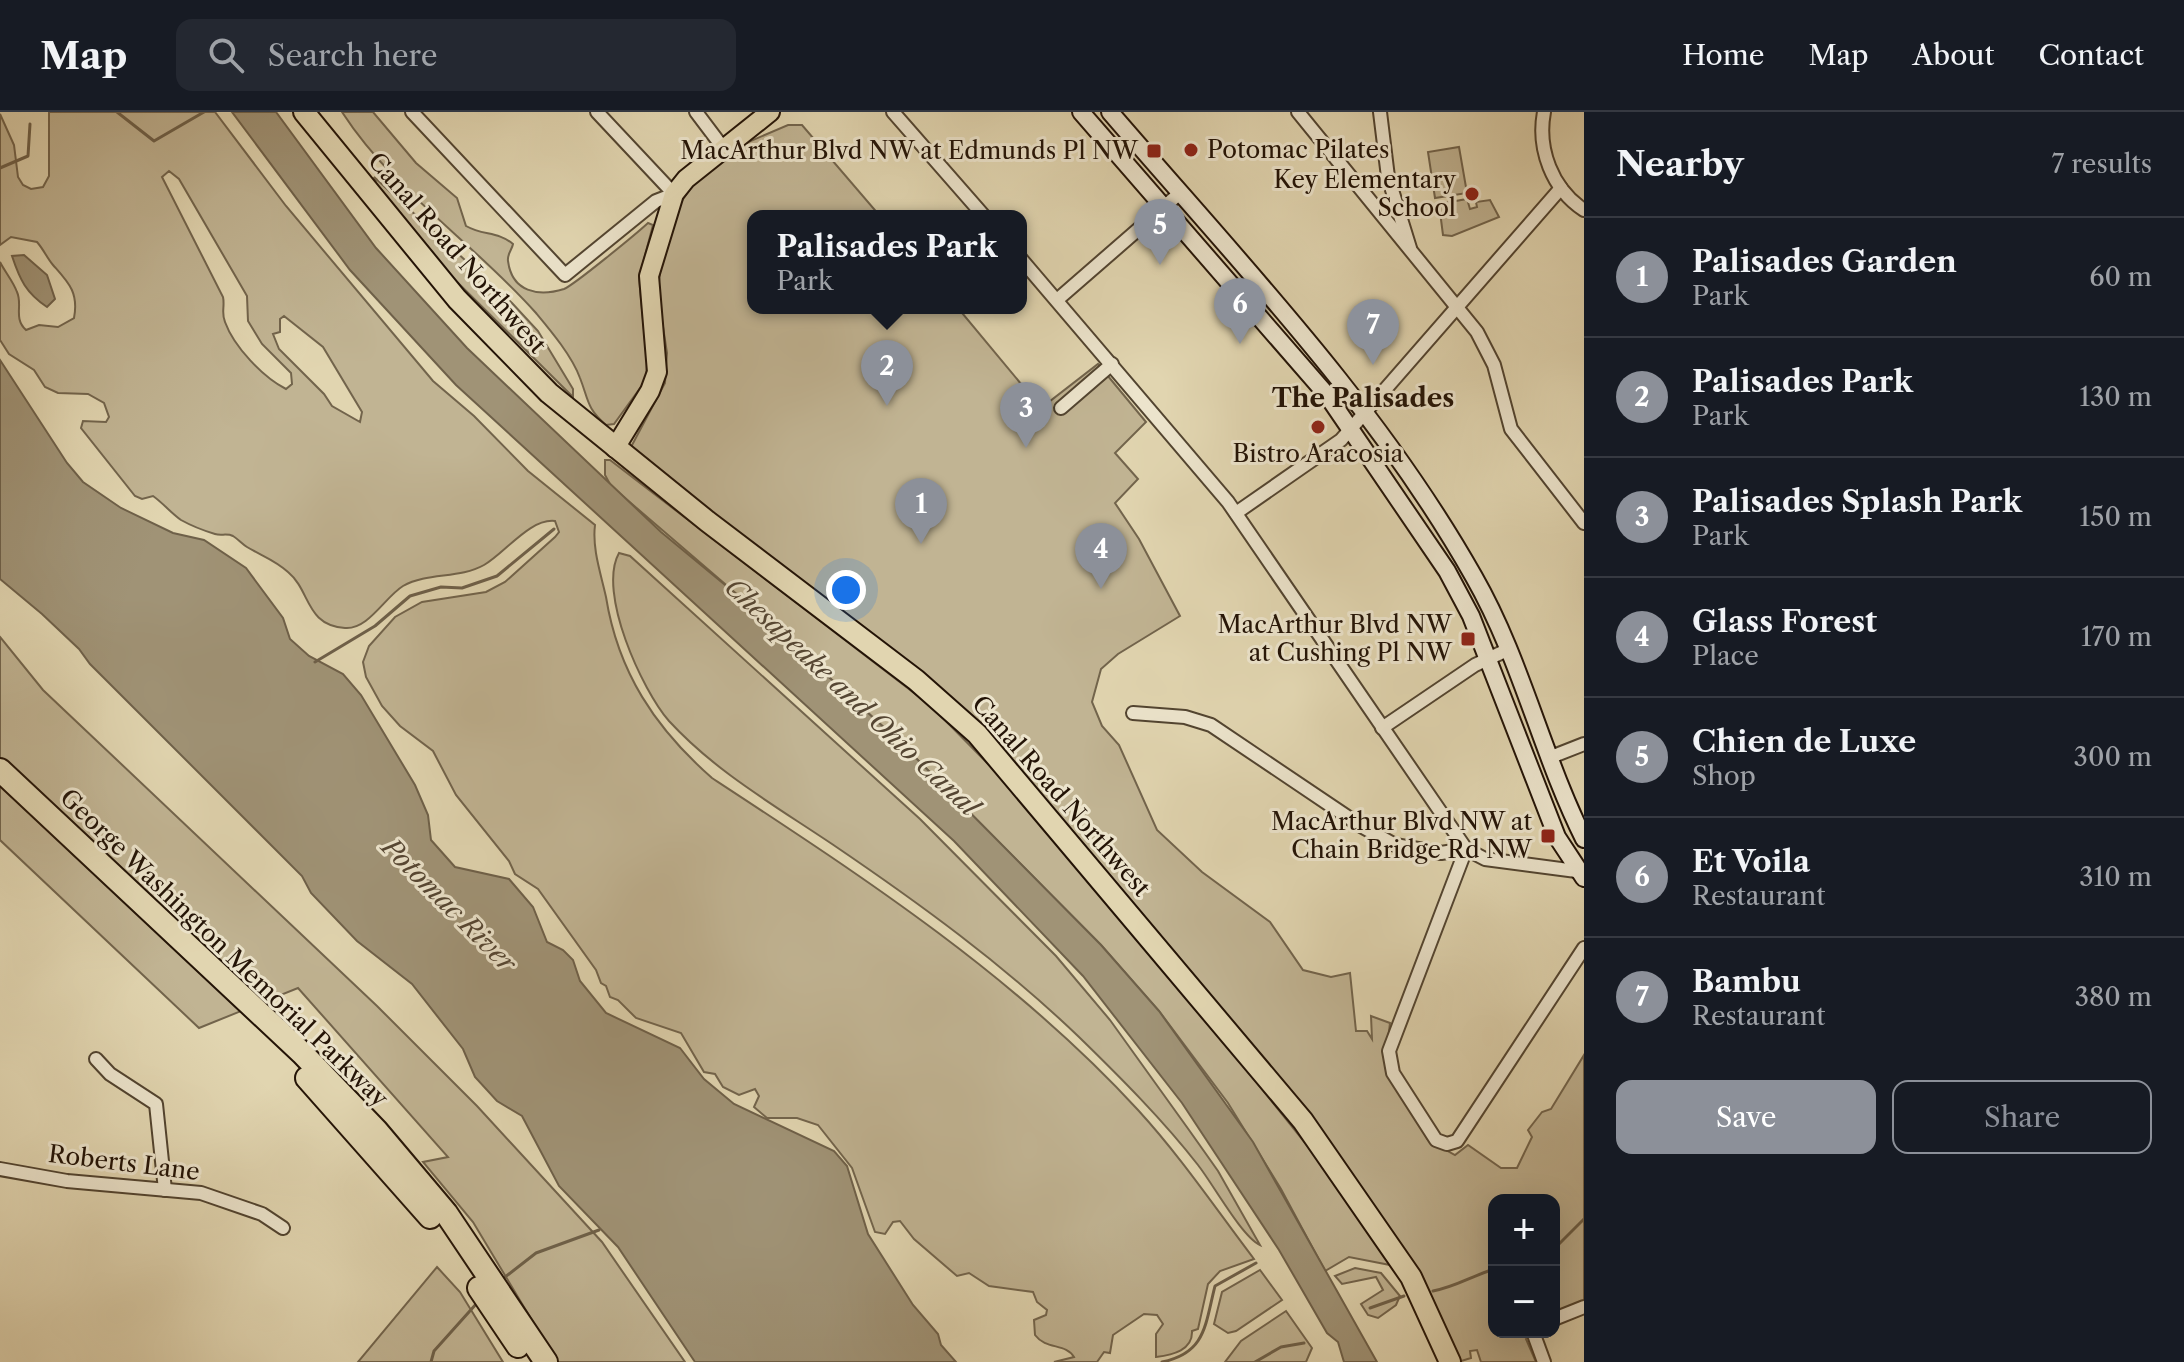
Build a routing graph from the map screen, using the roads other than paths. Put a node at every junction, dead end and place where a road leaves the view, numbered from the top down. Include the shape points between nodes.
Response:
1 (304, 112) edge
2 (412, 112) edge
3 (597, 112) edge
4 (696, 112) edge
5 (770, 112) edge
6 (893, 112) edge
7 (1081, 112) edge
8 (1110, 112) edge
9 (1298, 112) edge
10 (1380, 112) edge
11 (1544, 112) edge
12 (724, 149) junction
13 (1561, 188) junction
14 (1180, 193) junction
15 (674, 194) junction
16 (1165, 206) junction
17 (979, 210) edge
18 (1584, 210) edge
19 (1413, 255) junction
20 (1027, 266) edge
21 (1057, 300) junction
22 (1455, 307) junction
23 (1112, 364) junction
24 (1061, 408) dead end
25 (1365, 412) junction
26 (1351, 428) junction
27 (615, 448) junction
28 (1236, 513) junction
29 (1584, 523) edge
30 (1507, 650) junction
31 (1488, 658) junction
32 (1133, 713) dead end
33 (1382, 728) junction
34 (1584, 744) edge
35 (1551, 757) junction
36 (0, 770) edge
37 (0, 789) edge
38 (1584, 839) edge
39 (1466, 849) junction
40 (1582, 874) edge
41 (1584, 948) edge
42 (264, 1017) junction
43 (317, 1046) dead end
44 (96, 1059) dead end
45 (381, 1114) dead end
46 (403, 1162) junction
47 (0, 1169) edge
48 (165, 1190) junction
49 (440, 1217) junction
50 (283, 1228) dead end
51 (1584, 1307) edge
52 (1560, 1317) edge
53 (1535, 1338) edge
54 (528, 1362) edge
55 (546, 1362) edge
56 (1450, 1362) edge
57 (1544, 1362) edge

1 - 27 highway, Canal Road Northwest via 488,334
2 - 15 street via 565,275 656,201
3 - 15 street
4 - 12 street
5 - 12 main road
6 - 17 street
7 - 16 main road
8 - 14 main road
9 - 19 street
10 - 19 street via 1388,177
11 - 13 street via 1544,150
12 - 15 main road
13 - 18 street
13 - 22 street
14 - 16 street
14 - 25 main road
15 - 27 main road via 649,276 657,372
16 - 21 street
16 - 26 main road
19 - 22 street
20 - 21 street
21 - 23 street
22 - 25 street
22 - 29 street via 1491,356 1511,429
23 - 24 street
23 - 28 street
25 - 26 street
25 - 30 main road via 1465,560
26 - 28 street
26 - 31 main road via 1447,571
27 - 56 highway, Canal Road Northwest via 897,664 977,734 1303,1121 1411,1277
28 - 33 street
30 - 31 street
30 - 35 main road
31 - 33 street
31 - 40 main road via 1557,837
32 - 39 street via 1211,725 1395,845 1441,853
33 - 39 street
34 - 35 street
35 - 38 main road
36 - 42 highway, George Washington Memorial Parkway
37 - 49 highway, George Washington Memorial Parkway via 293,1062
39 - 40 street via 1485,859
39 - 41 street via 1389,1051 1393,1073 1427,1131 1443,1143 1457,1141
42 - 43 highway
42 - 46 highway, George Washington Memorial Parkway
44 - 48 street via 156,1104
45 - 46 highway
46 - 49 highway, George Washington Memorial Parkway
47 - 48 street, Roberts Lane
48 - 50 street, Roberts Lane via 201,1193 262,1214
49 - 54 highway, George Washington Memorial Parkway
49 - 55 highway, George Washington Memorial Parkway
51 - 52 street
53 - 57 street

